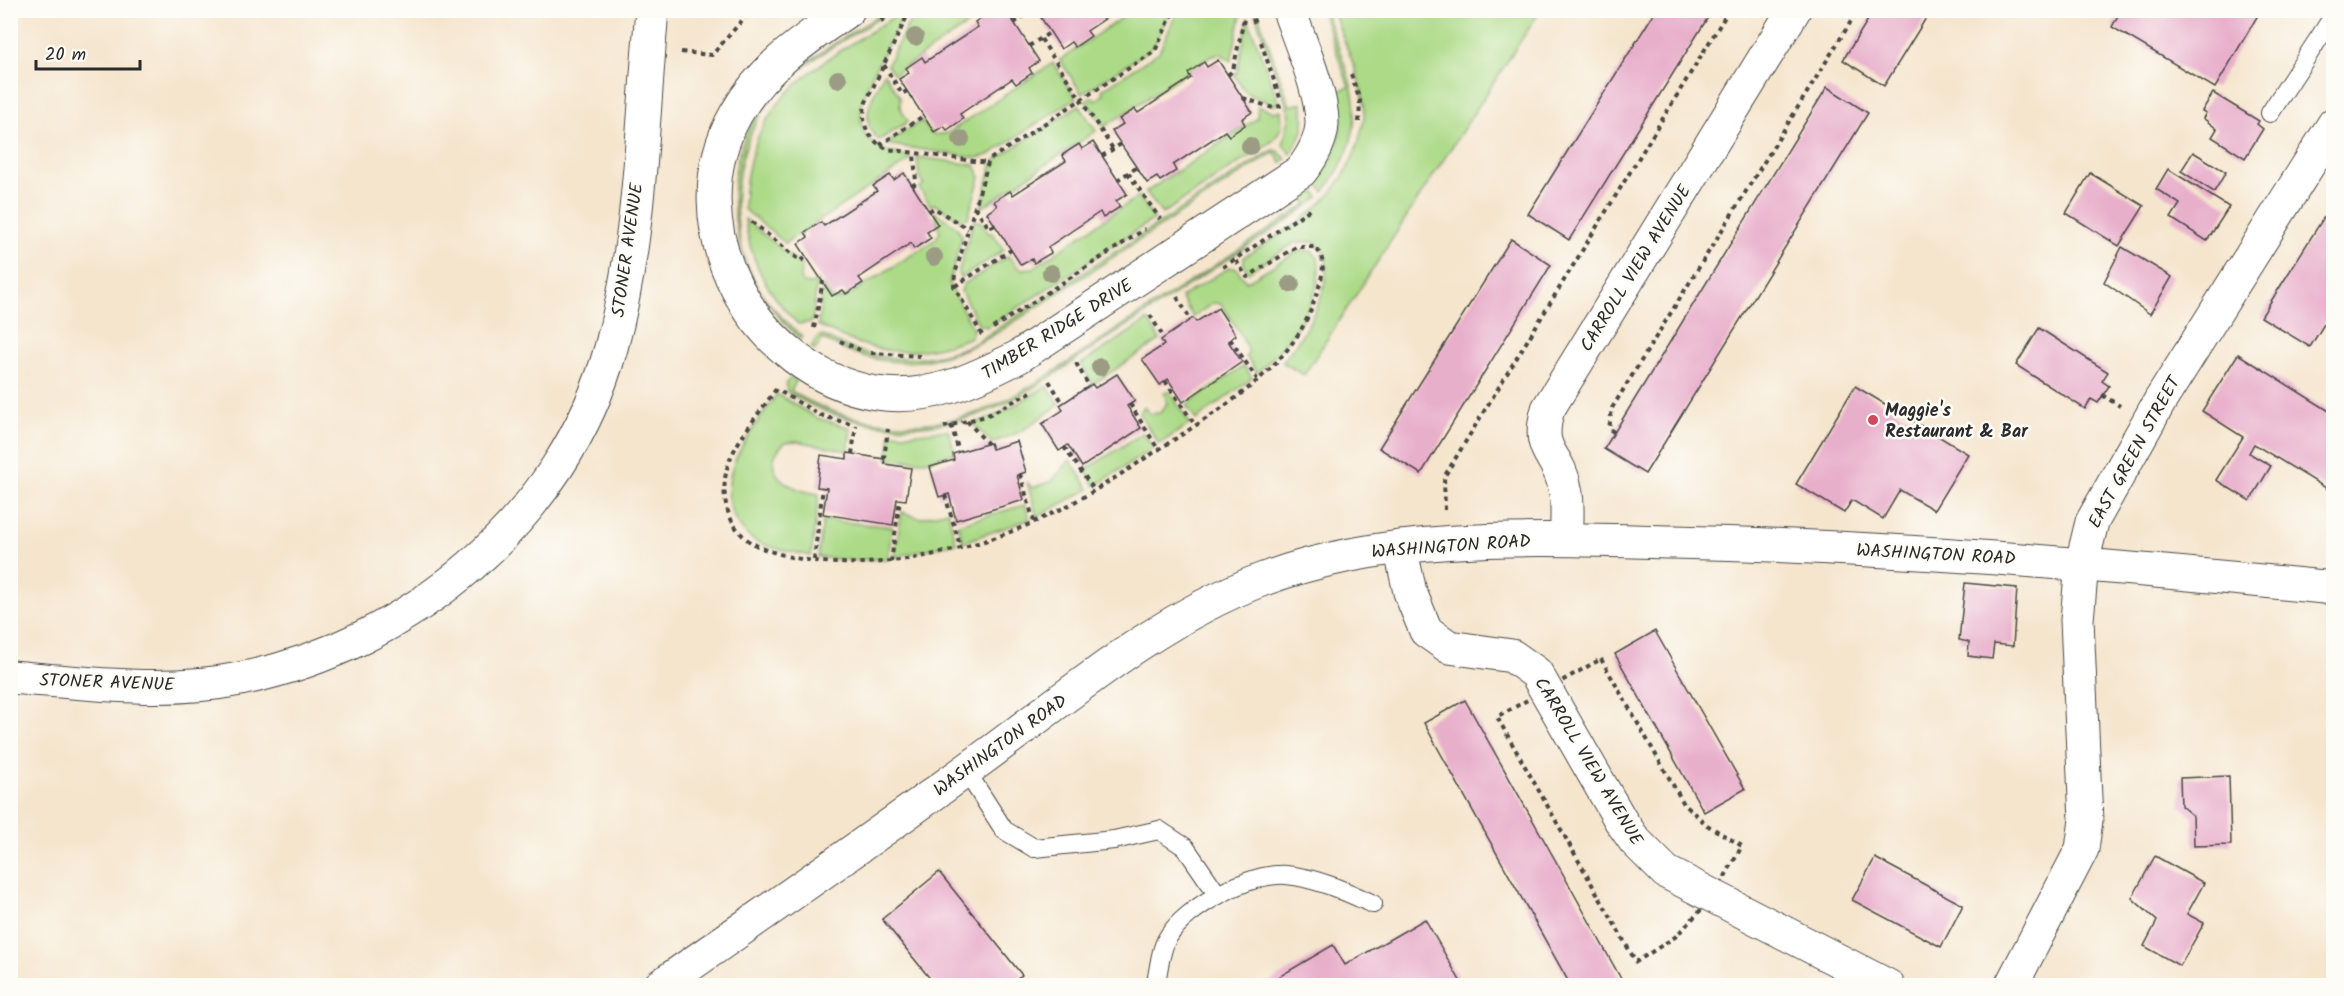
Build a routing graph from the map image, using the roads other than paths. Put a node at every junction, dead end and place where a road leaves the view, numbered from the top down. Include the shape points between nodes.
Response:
1 (652, 10) edge
2 (848, 10) edge
3 (1289, 10) edge
4 (1794, 10) edge
5 (2334, 15) edge
6 (2270, 113) dead end
7 (2334, 124) edge
8 (1566, 539) junction
9 (1400, 547) junction
10 (2082, 563) junction
11 (2334, 588) edge
12 (10, 677) edge
13 (966, 771) junction
14 (1218, 895) junction
15 (1373, 904) dead end
16 (660, 986) edge
17 (1155, 986) edge
18 (1888, 986) edge
19 (2011, 986) edge

1 - 12 street, STONER AVENUE via 633,229 623,301 610,352 567,451 535,499 488,551 424,604 346,647 289,666 239,679 169,687
2 - 3 street, TIMBER RIDGE DRIVE via 808,37 764,74 748,94 724,141 714,206 730,277 767,335 818,373 876,393 900,394 963,384 1018,357 1301,171 1312,158 1322,123 1317,93
4 - 8 street, CARROLL VIEW AVENUE via 1548,409 1542,428 1544,445 1561,472 1566,490
5 - 6 lane
7 - 10 street, EAST GREEN STREET via 2154,411 2092,522
8 - 9 street, WASHINGTON ROAD
8 - 10 street, WASHINGTON ROAD via 1774,544
9 - 13 street, WASHINGTON ROAD via 1318,560 1193,611 1128,652
9 - 18 street, CARROLL VIEW AVENUE via 1410,592 1426,631 1449,647 1512,656 1536,673 1621,821 1651,859 1682,881
10 - 11 street, WASHINGTON ROAD
10 - 19 street, EAST GREEN STREET via 2077,620 2086,820 2082,849
13 - 14 lane via 1004,830 1034,848 1114,840 1159,830 1185,847
13 - 16 street, WASHINGTON ROAD
14 - 15 lane via 1240,884 1284,875 1329,884
14 - 17 lane via 1199,905 1167,937

